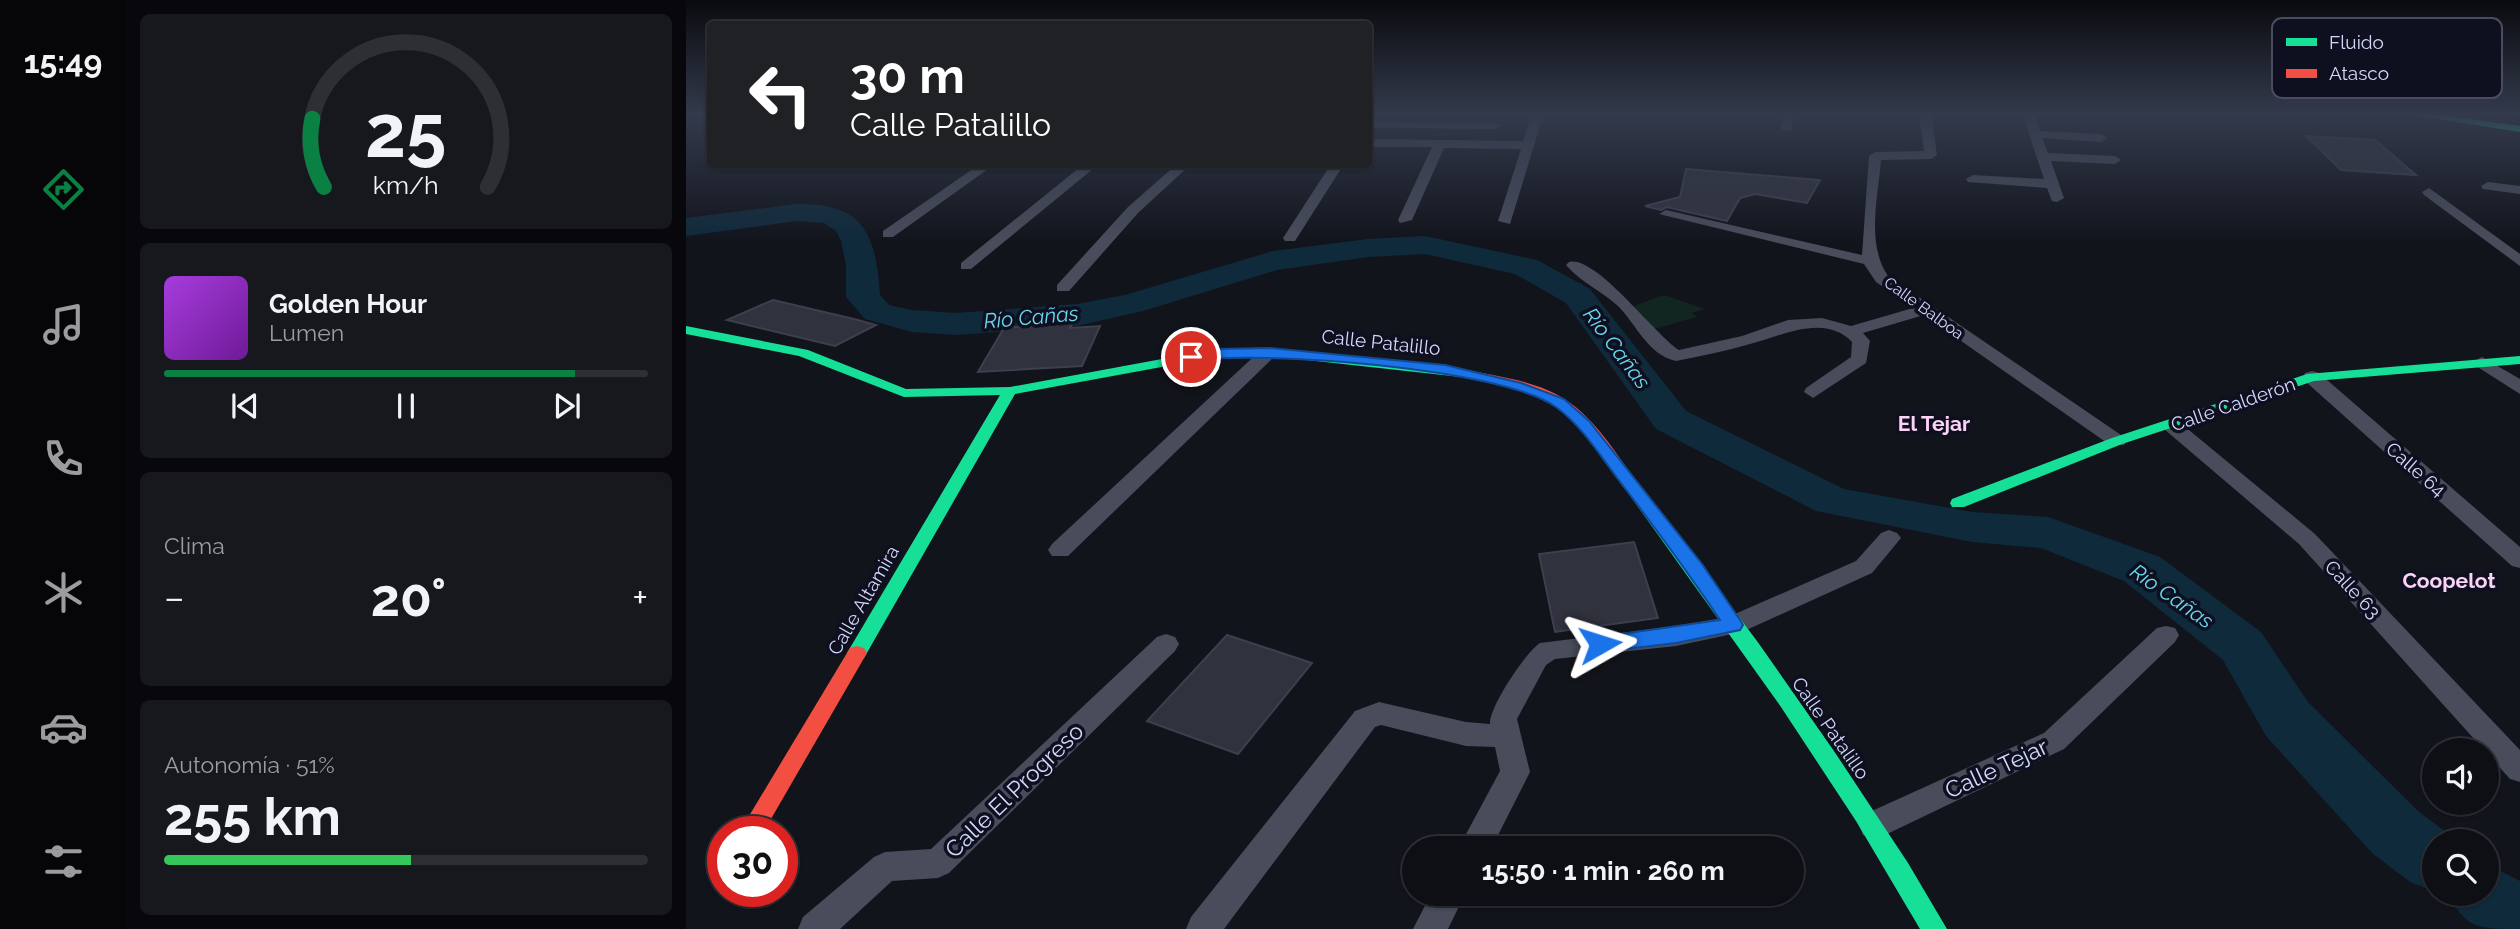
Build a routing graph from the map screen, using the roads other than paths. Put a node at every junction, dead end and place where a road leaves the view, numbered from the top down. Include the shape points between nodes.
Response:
1 (1434, 156) edge
2 (1525, 156) edge
3 (1875, 156) edge
4 (2045, 157) joint
5 (2115, 160) dead end
6 (983, 168) edge
7 (1088, 168) edge
8 (1180, 168) edge
9 (1335, 168) edge
10 (1973, 179) dead end
11 (2488, 186) dead end
12 (2520, 190) edge
13 (2429, 192) dead end
14 (1666, 214) dead end
15 (1405, 220) dead end
16 (1505, 221) dead end
17 (888, 234) dead end
18 (1290, 238) dead end
19 (1870, 261) junction
20 (2520, 261) edge
21 (1574, 265) dead end
22 (966, 266) dead end
23 (1063, 288) dead end
24 (1924, 310) junction
25 (686, 330) edge
26 (1851, 331) junction
27 (1269, 352) junction
28 (2520, 360) edge
29 (2482, 362) junction
30 (2312, 377) junction
31 (2520, 388) edge
32 (1010, 391) junction
33 (1812, 392) dead end
34 (2171, 425) junction
35 (2117, 441) junction
36 (1958, 503) dead end
37 (1889, 538) dead end
38 (1060, 550) dead end
39 (2520, 560) edge
40 (1733, 625) junction
41 (2166, 635) dead end
42 (1166, 644) dead end
43 (1506, 736) junction
44 (2520, 770) edge
45 (761, 816) edge
46 (1874, 825) junction
47 (1481, 836) edge
48 (1442, 906) edge
49 (1921, 925) edge
50 (815, 929) edge
51 (1203, 929) edge
52 (1430, 929) edge

1 - 15 street
2 - 16 street
3 - 19 street, Calle Balboa
4 - 5 street
4 - 10 street via 2055,191
6 - 17 street
7 - 22 street
8 - 23 street via 1133,210
9 - 18 street
11 - 12 street
13 - 20 street
14 - 19 street
19 - 24 street, Calle Balboa via 1882,279
21 - 26 street via 1624,303 1658,345 1676,356 1747,340 1788,325 1822,323
24 - 26 street
24 - 35 street, Calle Balboa
25 - 32 street, Calle Patalillo via 803,353 904,393
26 - 33 street via 1861,341 1860,359
27 - 32 street, Calle Patalillo via 1216,353
27 - 38 street
27 - 40 street, Calle Patalillo via 1445,369 1559,402 1584,424
28 - 29 street, Calle Calderón
29 - 30 street, Calle Calderón
29 - 31 street
30 - 34 street, Calle Calderón
30 - 39 street, Calle 64
32 - 45 street, Calle Altamira
34 - 35 street, Calle Calderón
34 - 44 street, Calle 63 via 2306,539
35 - 36 street, Calle Calderón
37 - 40 street via 1864,567
40 - 43 street via 1549,650 1537,658 1503,719
40 - 46 street, Calle Patalillo
41 - 46 street, Calle Tejar via 2054,741
42 - 50 street, Calle El Progreso via 938,863 885,867
43 - 47 street via 1516,772
43 - 51 street via 1466,734 1379,713 1365,719
46 - 49 street, Calle Patalillo
48 - 52 street

